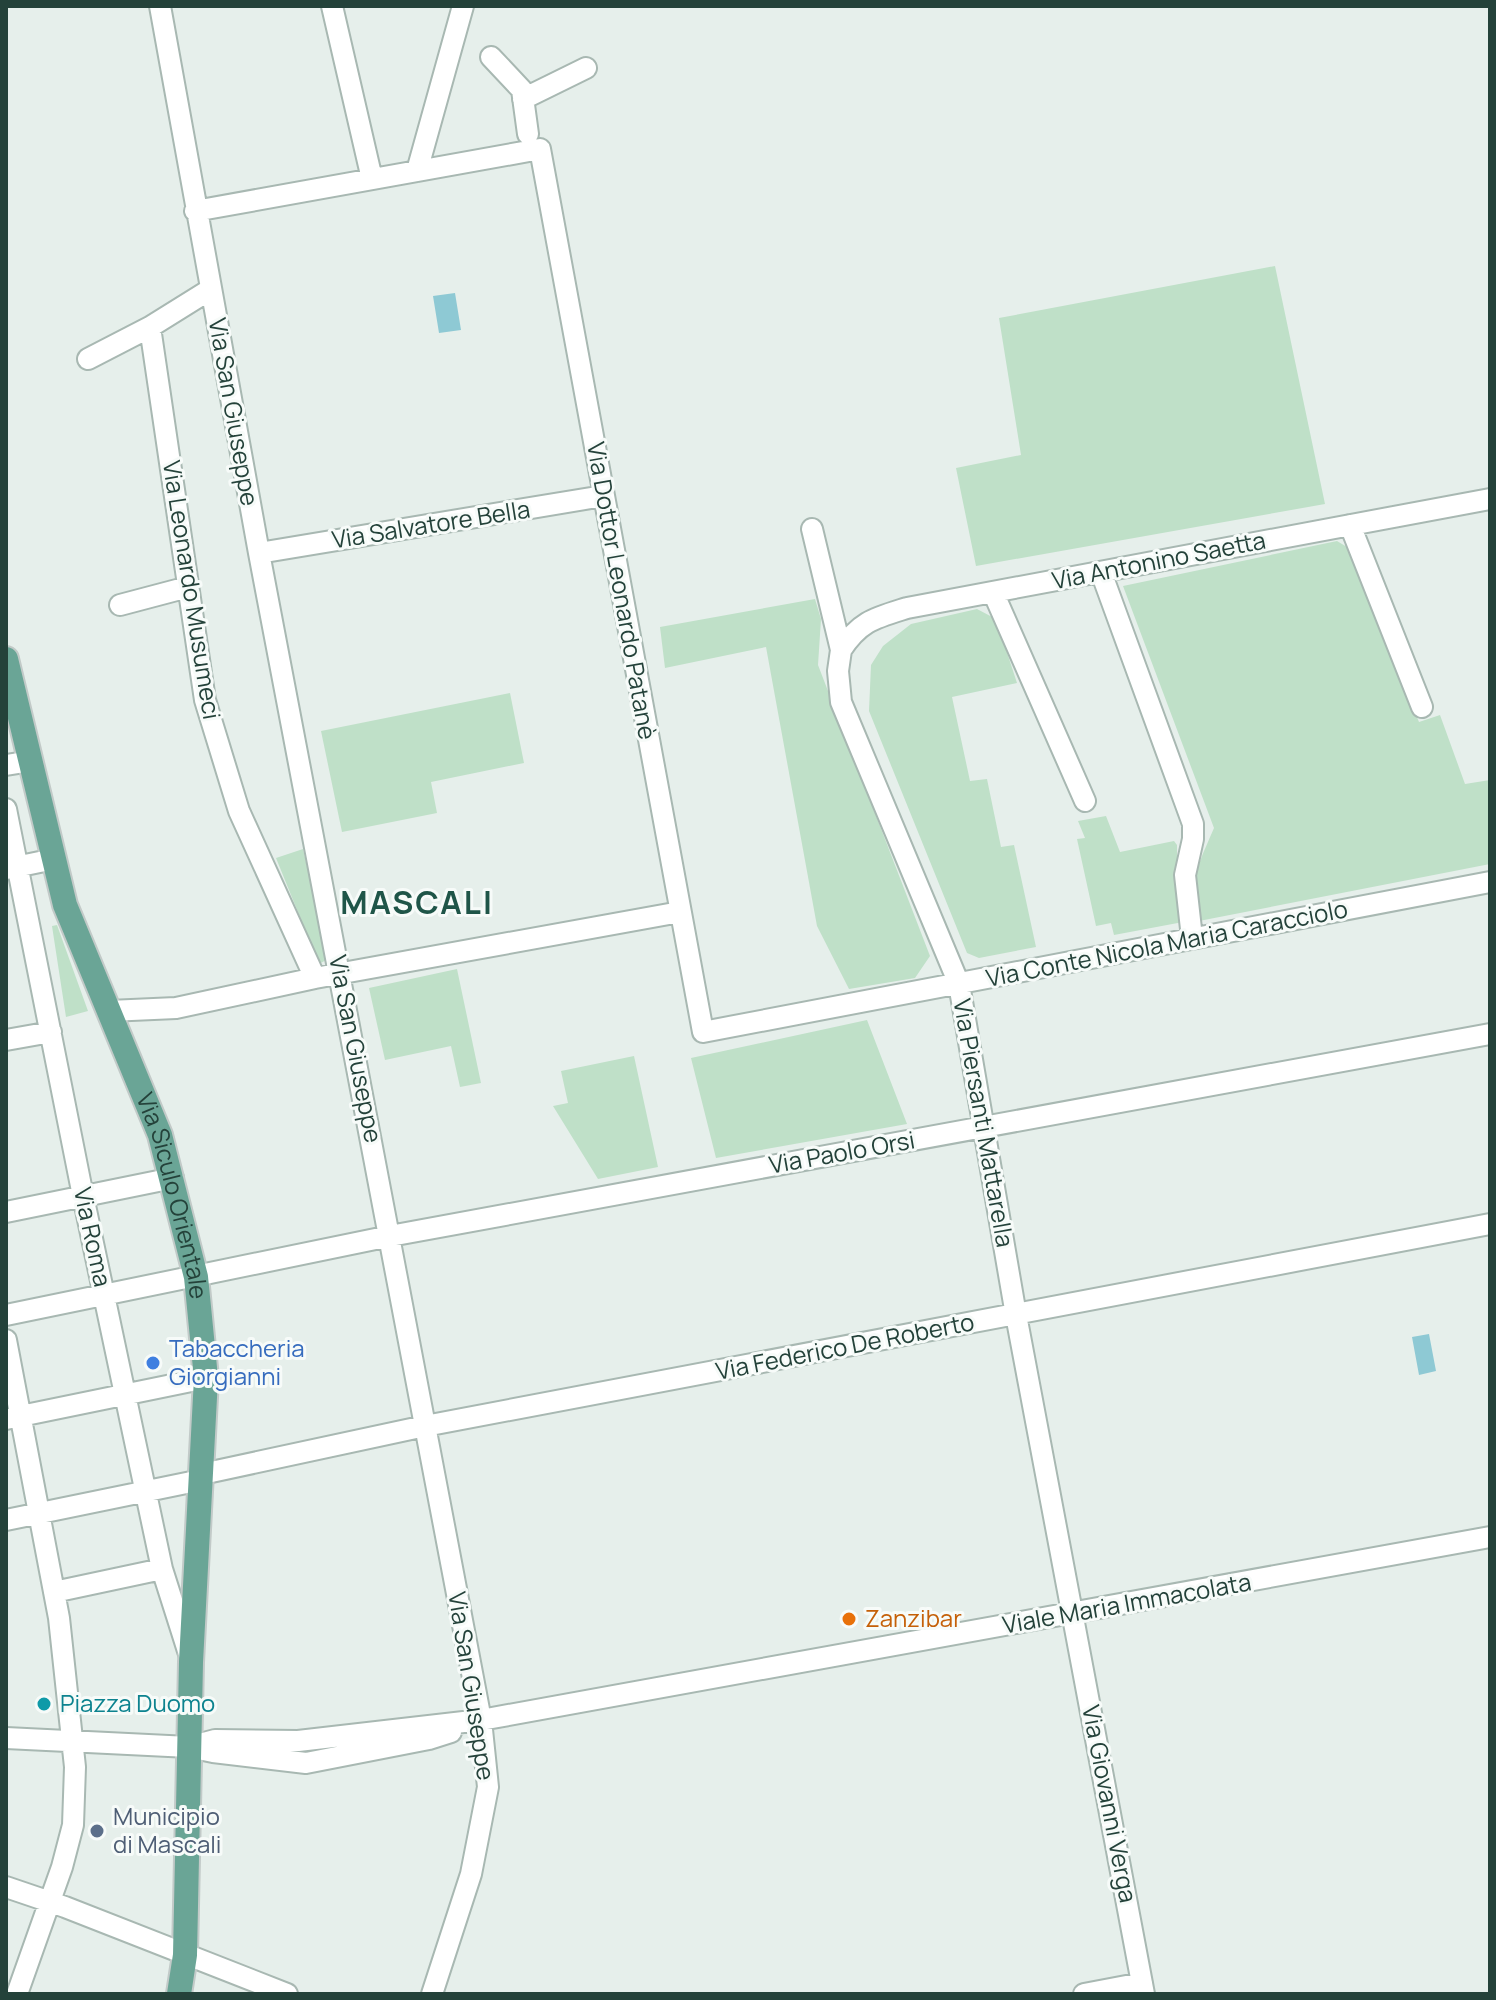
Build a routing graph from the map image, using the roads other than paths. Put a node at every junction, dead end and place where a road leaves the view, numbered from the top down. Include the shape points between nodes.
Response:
1 (160, 6) edge
2 (332, 6) edge
3 (463, 6) edge
4 (491, 57) dead end
5 (586, 68) dead end
6 (523, 99) junction
7 (534, 141) junction
8 (417, 171) junction
9 (372, 179) junction
10 (195, 211) junction
11 (211, 289) junction
12 (150, 327) junction
13 (88, 359) dead end
14 (603, 496) junction
15 (1490, 499) edge
16 (1350, 525) junction
17 (812, 529) dead end
18 (259, 553) junction
19 (1101, 572) junction
20 (188, 587) junction
21 (993, 592) junction
22 (120, 605) dead end
23 (841, 650) junction
24 (6, 659) edge
25 (1422, 707) dead end
26 (31, 761) junction
27 (6, 765) edge
28 (1085, 801) dead end
29 (6, 809) edge
30 (54, 859) junction
31 (12, 868) edge
32 (1490, 882) edge
33 (680, 912) junction
34 (1192, 938) junction
35 (341, 974) junction
36 (315, 978) junction
37 (959, 984) junction
38 (109, 1011) junction
39 (51, 1032) junction
40 (703, 1032) joint
41 (1490, 1034) edge
42 (6, 1040) edge
43 (983, 1127) junction
44 (173, 1178) junction
45 (83, 1196) junction
46 (6, 1212) edge
47 (1490, 1224) edge
48 (390, 1236) junction
49 (196, 1277) junction
50 (105, 1295) junction
51 (6, 1315) edge
52 (1016, 1315) junction
53 (6, 1340) edge
54 (206, 1378) junction
55 (125, 1394) junction
56 (14, 1417) edge
57 (425, 1426) junction
58 (201, 1477) junction
59 (146, 1491) junction
60 (43, 1508) junction
61 (6, 1520) edge
62 (1490, 1537) edge
63 (162, 1569) junction
64 (61, 1590) junction
65 (1073, 1614) junction
66 (191, 1662) junction
67 (481, 1720) junction
68 (6, 1738) edge
69 (81, 1742) junction
70 (189, 1747) junction
71 (6, 1887) edge
72 (53, 1909) junction
73 (185, 1955) junction
74 (1143, 1989) edge
75 (6, 1992) edge
76 (14, 1994) edge
77 (179, 1994) edge
78 (287, 1994) edge
79 (432, 1994) edge
80 (1084, 1994) edge

1 - 10 street, Via San Giuseppe
2 - 9 street
3 - 8 street
4 - 6 street via 522,90
5 - 6 street
6 - 7 street, Via Dottor Leonardo Patanè
7 - 8 street
7 - 14 street, Via Dottor Leonardo Patanè
8 - 9 street
9 - 10 street
10 - 11 street, Via San Giuseppe
11 - 12 street
11 - 18 street, Via San Giuseppe
12 - 13 street
12 - 20 street, Via Leonardo Musumeci
14 - 18 street, Via Salvatore Bella
14 - 33 street, Via Dottor Leonardo Patanè
15 - 16 street, Via Antonino Saetta
16 - 19 street, Via Antonino Saetta
16 - 25 street
17 - 23 street, Via Piersanti Mattarella
18 - 35 street, Via San Giuseppe
19 - 21 street, Via Antonino Saetta
19 - 34 street via 1193,824 1185,875
20 - 22 street
20 - 36 street, Via Leonardo Musumeci via 205,700 239,811
21 - 23 street, Via Antonino Saetta via 867,621
21 - 28 street
23 - 37 street, Via Piersanti Mattarella via 841,702
24 - 26 main road, Via Siculo Orientale
26 - 27 street
26 - 30 main road, Via Siculo Orientale
29 - 31 street, Via Roma
30 - 31 street
30 - 38 main road, Via Siculo Orientale via 65,905
31 - 39 street, Via Roma
32 - 34 street, Via Conte Nicola Maria Caracciolo
33 - 35 street
33 - 40 street, Via Dottor Leonardo Patanè
34 - 37 street, Via Conte Nicola Maria Caracciolo
35 - 36 street
35 - 48 street, Via San Giuseppe
36 - 38 street via 176,1008
37 - 40 street, Via Conte Nicola Maria Caracciolo
37 - 43 street, Via Piersanti Mattarella
38 - 44 main road, Via Siculo Orientale
39 - 42 street
39 - 45 street, Via Roma
41 - 43 street, Via Paolo Orsi
43 - 48 street, Via Paolo Orsi
43 - 52 street, Via Piersanti Mattarella
44 - 45 street
44 - 49 main road, Via Siculo Orientale
45 - 46 street
45 - 50 street, Via Roma
47 - 52 street, Via Federico De Roberto
48 - 49 street, Via Paolo Orsi
48 - 57 street, Via San Giuseppe
49 - 50 street, Via Paolo Orsi
49 - 54 main road, Via Siculo Orientale
50 - 51 street, Via Paolo Orsi
50 - 55 street, Via Roma
52 - 57 street, Via Federico De Roberto
52 - 65 street, Via Piersanti Mattarella
53 - 56 street
54 - 55 street
54 - 58 main road, Via Siculo Orientale
55 - 56 street
55 - 59 street, Via Roma
56 - 60 street
57 - 58 street, Via Federico De Roberto
57 - 67 street, Via San Giuseppe
58 - 59 street, Via Federico De Roberto
58 - 66 main road, Via Siculo Orientale
59 - 60 street, Via Federico De Roberto
59 - 63 street, Via Roma
60 - 61 street, Via Federico De Roberto
60 - 64 street
62 - 65 street, Viale Maria Immacolata
63 - 64 street
63 - 66 street, Via Roma
64 - 69 street
65 - 67 street, Viale Maria Immacolata
65 - 74 street, Via Giovanni Verga
66 - 70 main road, Via Siculo Orientale
67 - 70 street, Viale Maria Immacolata via 429,1739 306,1763
67 - 79 street, Via San Giuseppe via 488,1787 471,1874
68 - 69 street, Viale Maria Immacolata
69 - 70 street, Viale Maria Immacolata
69 - 72 street via 73,1825
70 - 73 main road, Via Siculo Orientale
71 - 72 street
72 - 73 street
72 - 76 street
73 - 77 main road, Via Siculo Orientale
73 - 78 street
74 - 80 street
75 - 76 street

